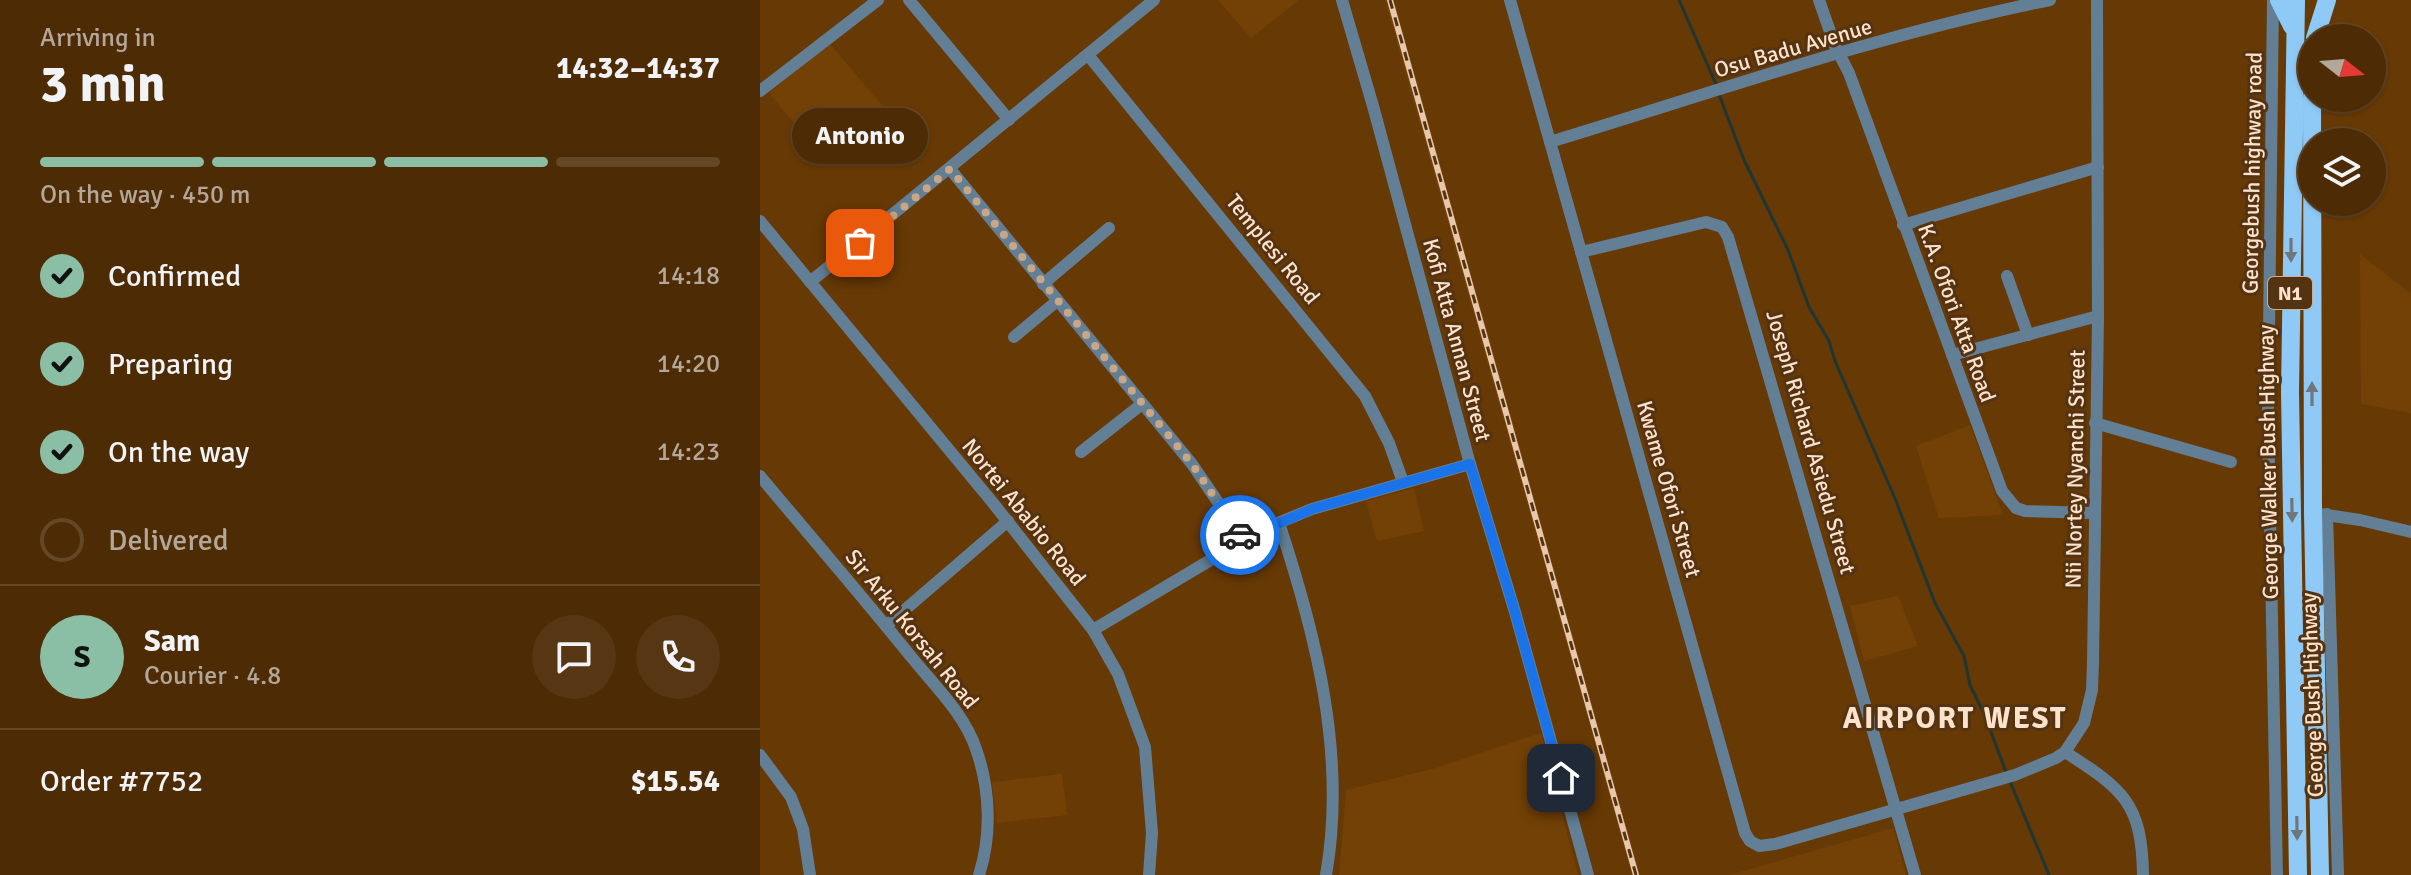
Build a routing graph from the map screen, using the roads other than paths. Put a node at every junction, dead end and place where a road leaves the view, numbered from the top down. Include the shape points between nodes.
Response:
1 (878, 0) edge
2 (909, 0) edge
3 (1154, 0) edge
4 (1342, 0) edge
5 (1510, 0) edge
6 (1819, 0) edge
7 (2050, 0) edge
8 (2097, 0) edge
9 (2276, 0) edge
10 (2296, 0) edge
11 (2314, 0) edge
12 (2327, 0) edge
13 (1990, 6) edge
14 (2304, 24) edge
15 (2310, 24) edge
16 (2314, 24) edge
17 (2298, 25) edge
18 (1088, 55) junction
19 (1840, 55) junction
20 (760, 91) edge
21 (2304, 112) edge
22 (2312, 112) edge
23 (1009, 120) junction
24 (1550, 142) junction
25 (2098, 167) junction
26 (950, 169) junction
27 (2322, 216) edge
28 (760, 221) edge
29 (1903, 225) junction
30 (1109, 228) dead end
31 (1581, 252) junction
32 (2007, 276) dead end
33 (810, 282) junction
34 (1043, 284) junction
35 (1057, 301) junction
36 (2098, 316) junction
37 (2028, 335) junction
38 (1014, 337) dead end
39 (2312, 349) junction
40 (1952, 355) junction
41 (1142, 404) junction
42 (2095, 423) junction
43 (1081, 452) dead end
44 (2231, 462) dead end
45 (1470, 464) junction
46 (760, 476) edge
47 (1403, 482) junction
48 (2094, 513) junction
49 (2320, 514) junction
50 (1008, 521) junction
51 (1279, 523) junction
52 (2411, 532) edge
53 (1243, 539) junction
54 (886, 626) junction
55 (1093, 630) junction
56 (2065, 752) junction
57 (760, 755) edge
58 (1897, 810) junction
59 (1153, 874) edge
60 (810, 875) edge
61 (979, 875) edge
62 (1326, 875) edge
63 (1588, 875) edge
64 (1915, 875) edge
65 (2143, 875) edge
66 (2277, 875) edge
67 (2298, 875) edge
68 (2320, 875) edge
69 (2338, 875) edge

1 - 20 street
2 - 23 street
3 - 18 street
4 - 45 street, Kofi Atta Annan Street
5 - 24 street, Kwame Ofori Street
6 - 19 street, K.A. Ofori Atta Road
7 - 13 street, Osu Badu Avenue
8 - 25 street, Nii Nortey Nyanchi Street
9 - 17 highway
9 - 66 street, Georgebush highway road via 2268,416
10 - 14 highway, George Walker Bush Highway / N1
11 - 15 highway, George Walker Bush Highway / N1
12 - 16 highway
13 - 19 street, Osu Badu Avenue
18 - 23 street
18 - 47 street, Templesi Road via 1365,396
19 - 24 street, Osu Badu Avenue
19 - 29 street, K.A. Ofori Atta Road
21 -> 67 highway, George Walker Bush Highway / N1 via 2290,392
22 - 39 highway, George Walker Bush Highway / N1
23 - 26 street
24 - 31 street, Kwame Ofori Street
25 - 29 street
25 - 36 street, Nii Nortey Nyanchi Street
26 - 33 street
26 - 34 street
27 - 39 highway via 2321,295
28 - 33 street, Nortei Ababio Road
29 - 40 street, K.A. Ofori Atta Road
30 - 34 street
31 - 58 street, Joseph Richard Asiedu Street via 1706,222 1722,227 1728,237
31 - 58 street, Kwame Ofori Street via 1747,837 1759,846 1775,844
32 - 37 street
33 - 50 street, Nortei Ababio Road
34 - 35 street
35 - 38 street
35 - 41 street
36 - 37 street
36 - 42 street, Nii Nortey Nyanchi Street
37 - 40 street
49 -> 39 highway, George Walker Bush Highway / N1
40 - 48 street, K.A. Ofori Atta Road via 2002,491 2016,508
41 - 43 street
41 - 53 street
42 - 44 street
42 - 48 street, Nii Nortey Nyanchi Street
45 - 47 street
45 - 63 street, Kofi Atta Annan Street
46 - 54 street, Sir Arku Korsah Road
47 - 51 street
48 - 56 street, Nii Nortey Nyanchi Street via 2092,690 2084,723
49 - 52 street
49 - 68 highway, George Walker Bush Highway / N1
49 - 69 street, George Bush Highway
50 - 54 street
50 - 55 street, Nortei Ababio Road
51 - 53 street
51 - 62 street via 1305,604 1325,698 1333,822
53 - 55 street
54 - 61 street, Sir Arku Korsah Road via 952,707 976,747 988,818
55 - 59 street, Nortei Ababio Road via 1118,674 1145,747
56 - 58 street via 2015,775
56 - 65 street via 2108,779 2130,808 2143,842
57 - 60 street via 791,797 803,829
58 - 64 street, Joseph Richard Asiedu Street

